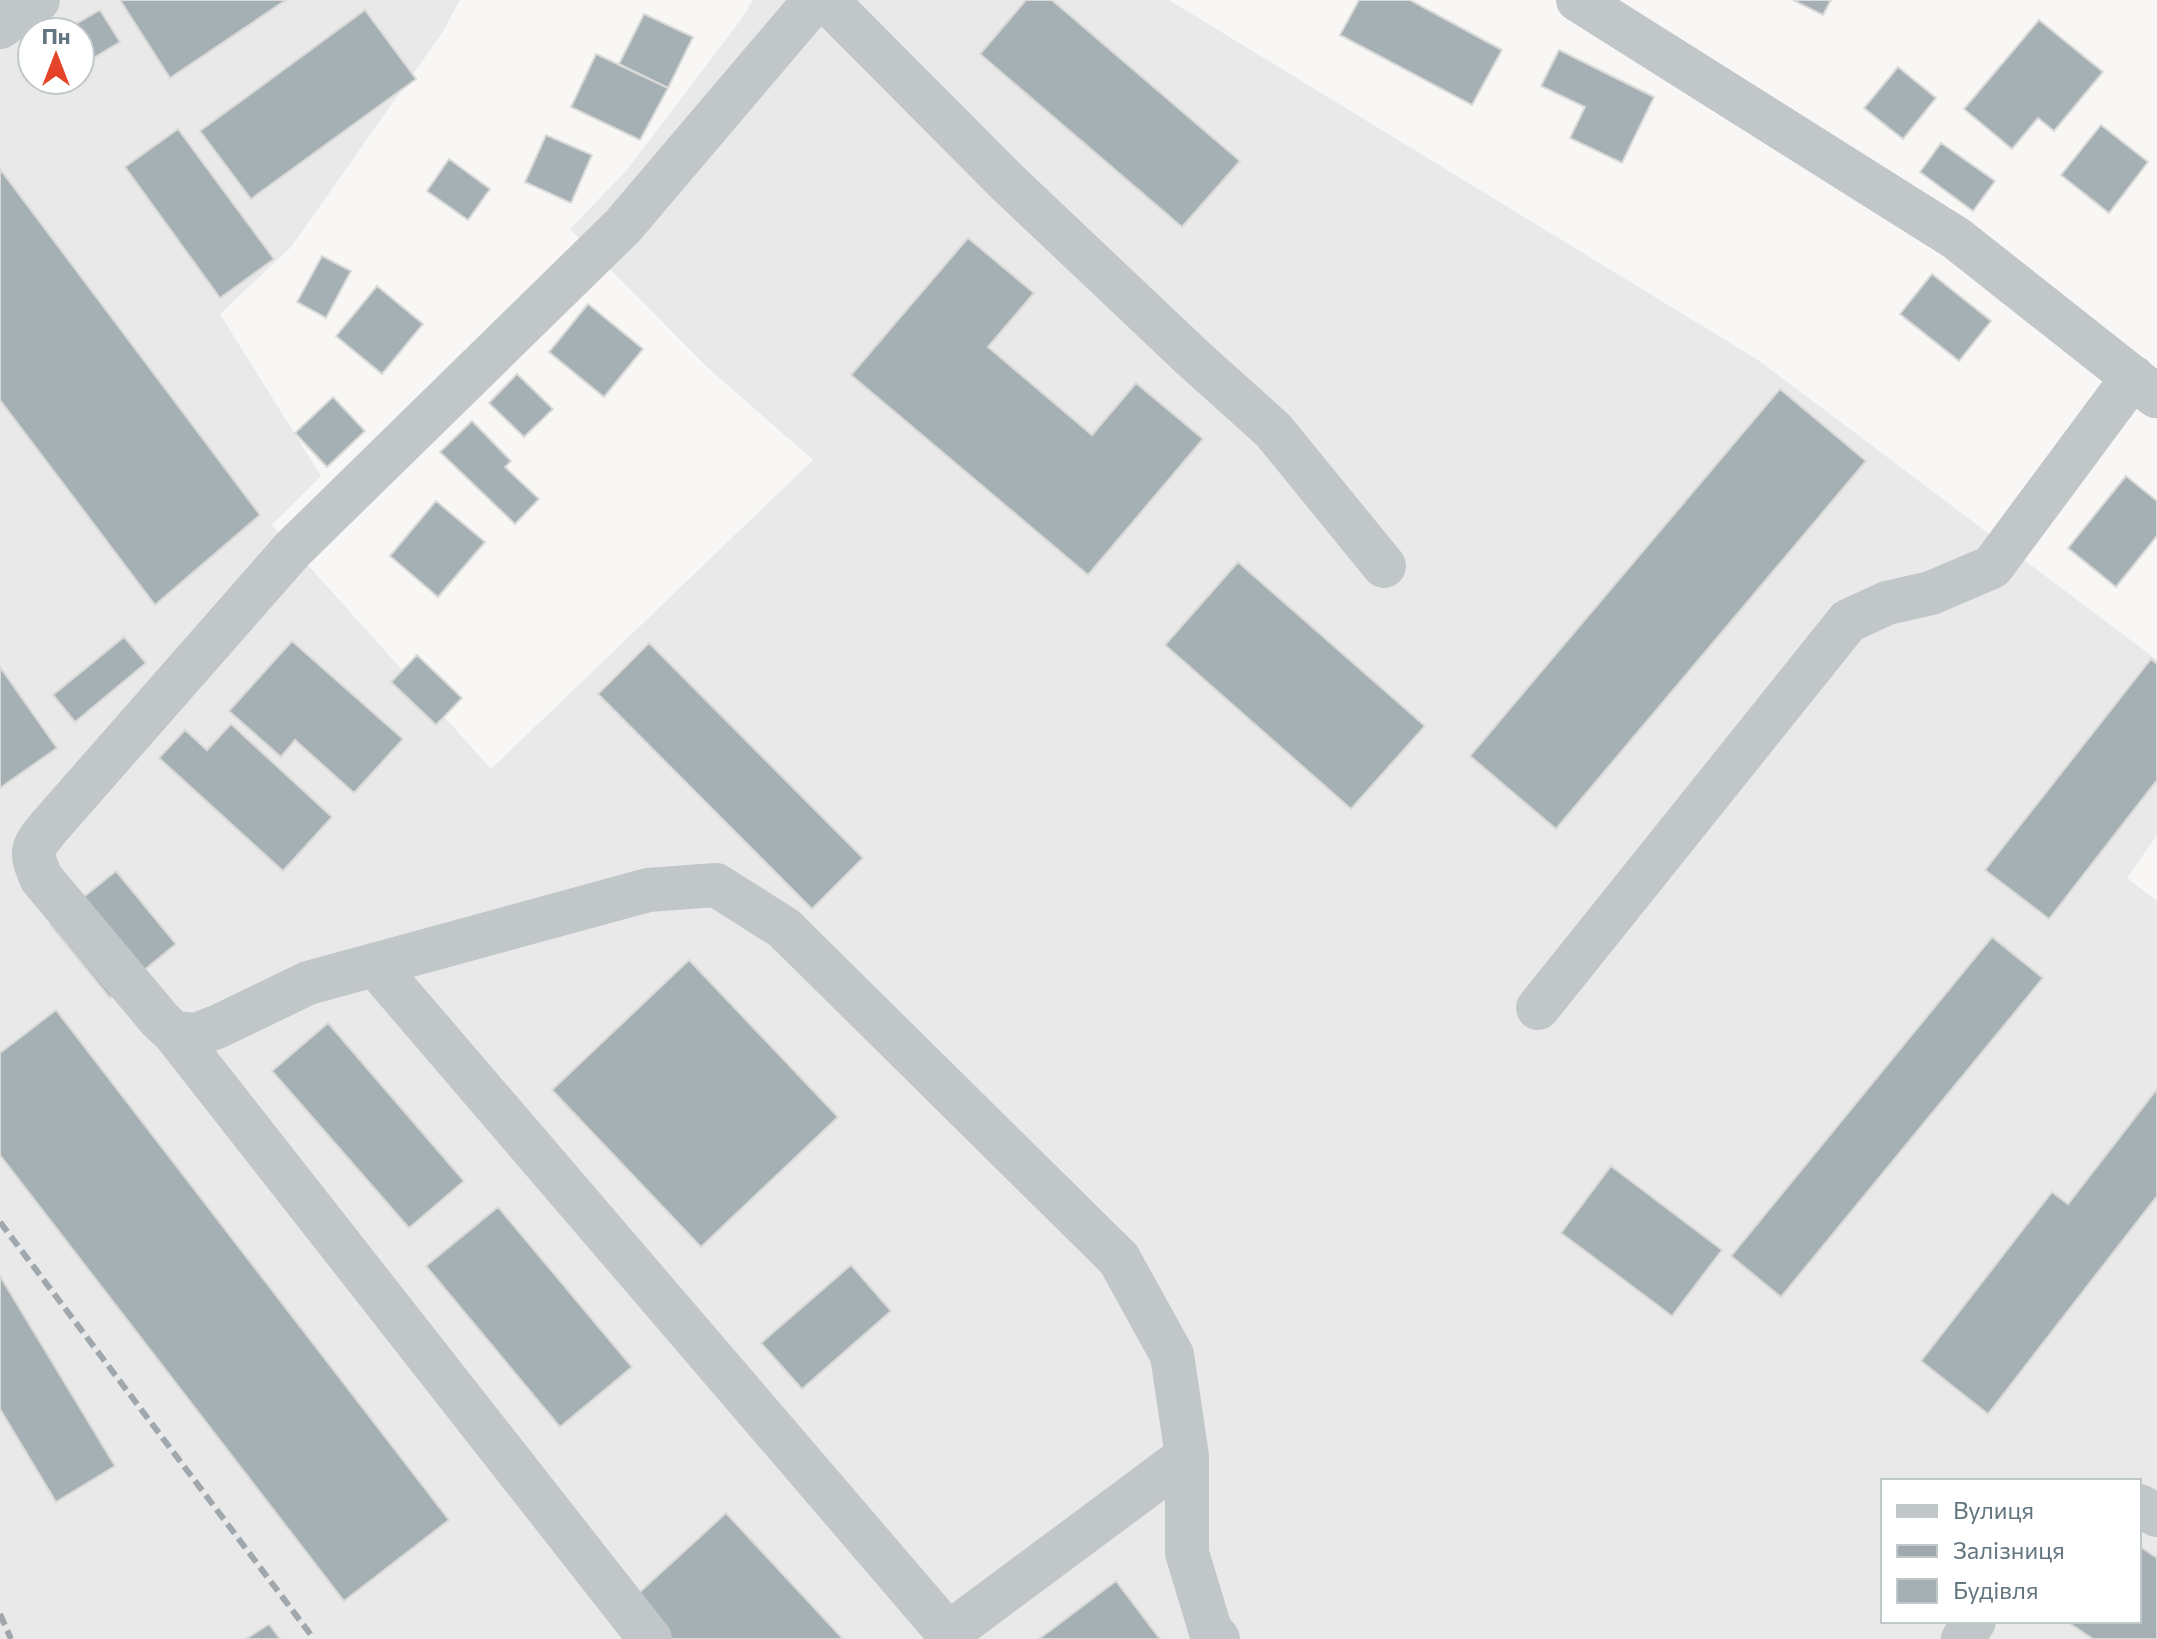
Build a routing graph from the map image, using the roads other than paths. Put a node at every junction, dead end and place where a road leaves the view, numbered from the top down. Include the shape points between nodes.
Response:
1 (38, 0) edge
2 (815, 0) edge
3 (826, 0) edge
4 (1578, 0) edge
5 (0, 27) edge
6 (2145, 387) edge
7 (1384, 566) dead end
8 (375, 965) junction
9 (1538, 1008) dead end
10 (174, 1033) junction
11 (1187, 1456) junction
12 (951, 1636) edge
13 (650, 1639) edge
14 (1218, 1639) edge

1 - 5 street
2 - 10 street via 623,226 293,549 35,843 33,859 41,878
3 - 7 street via 1016,192 1273,430
4 - 6 street via 1956,238
6 - 9 street via 1992,567 1848,621
8 - 10 street via 308,983 196,1035
8 - 11 street via 648,890 716,885 784,928 1119,1259 1172,1355
8 - 12 street
10 - 13 street
11 - 12 street
11 - 14 street via 1187,1553 1210,1629

